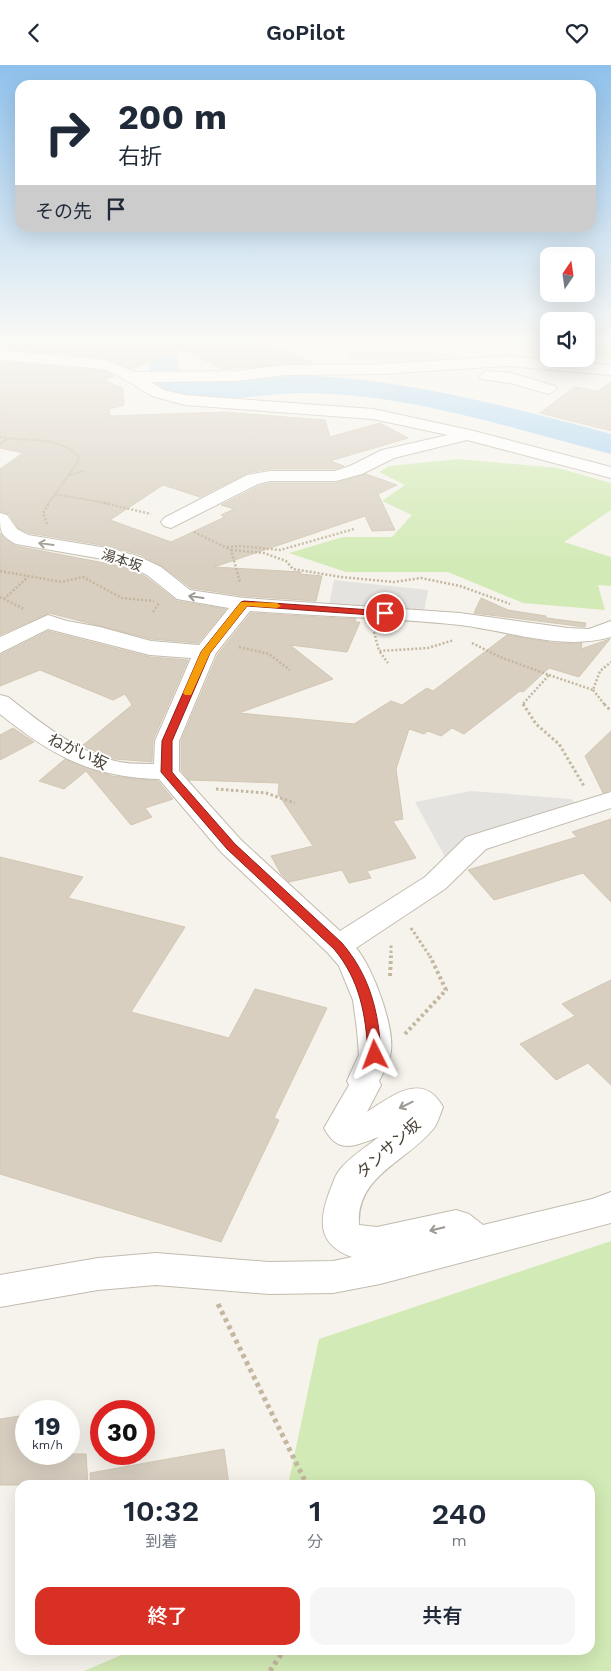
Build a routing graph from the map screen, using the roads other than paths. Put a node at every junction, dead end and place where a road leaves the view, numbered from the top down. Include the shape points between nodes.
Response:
1 (390, 418) edge
2 (474, 436) junction
3 (611, 473) edge
4 (0, 519) edge
5 (171, 522) road end
6 (27, 541) junction
7 (0, 548) edge
8 (240, 603) junction
9 (611, 628) edge
10 (0, 646) edge
11 (208, 648) junction
12 (0, 702) edge
13 (173, 780) junction
14 (611, 800) edge
15 (338, 946) junction
16 (611, 1207) edge
17 (479, 1243) junction
18 (0, 1291) edge

1 - 2 street
2 - 3 street
2 - 5 street via 388,453 356,470 336,476 270,475 253,479
4 - 6 street via 10,533
6 - 7 street
8 -> 6 street, 湯本坂 via 184,595 154,571 106,553
8 - 9 street, 湯本坂 via 368,612 461,628 578,636 603,633
8 - 11 street
10 - 11 street via 48,621 150,648
11 - 13 street via 167,741
12 - 13 street, ねがい坂 via 36,730 105,767
13 - 15 street, タンサン坂 via 238,853
14 - 15 street via 476,843 435,883
17 -> 15 street, タンサン坂 via 456,1225 377,1243 353,1242 340,1232 340,1211 351,1181 422,1119 426,1107 420,1101 409,1102 374,1125 348,1134 341,1128 365,1085 363,1081 375,1055 374,1030 365,992 352,962
16 - 17 street
17 - 18 street via 332,1277 269,1277 156,1269 98,1274

